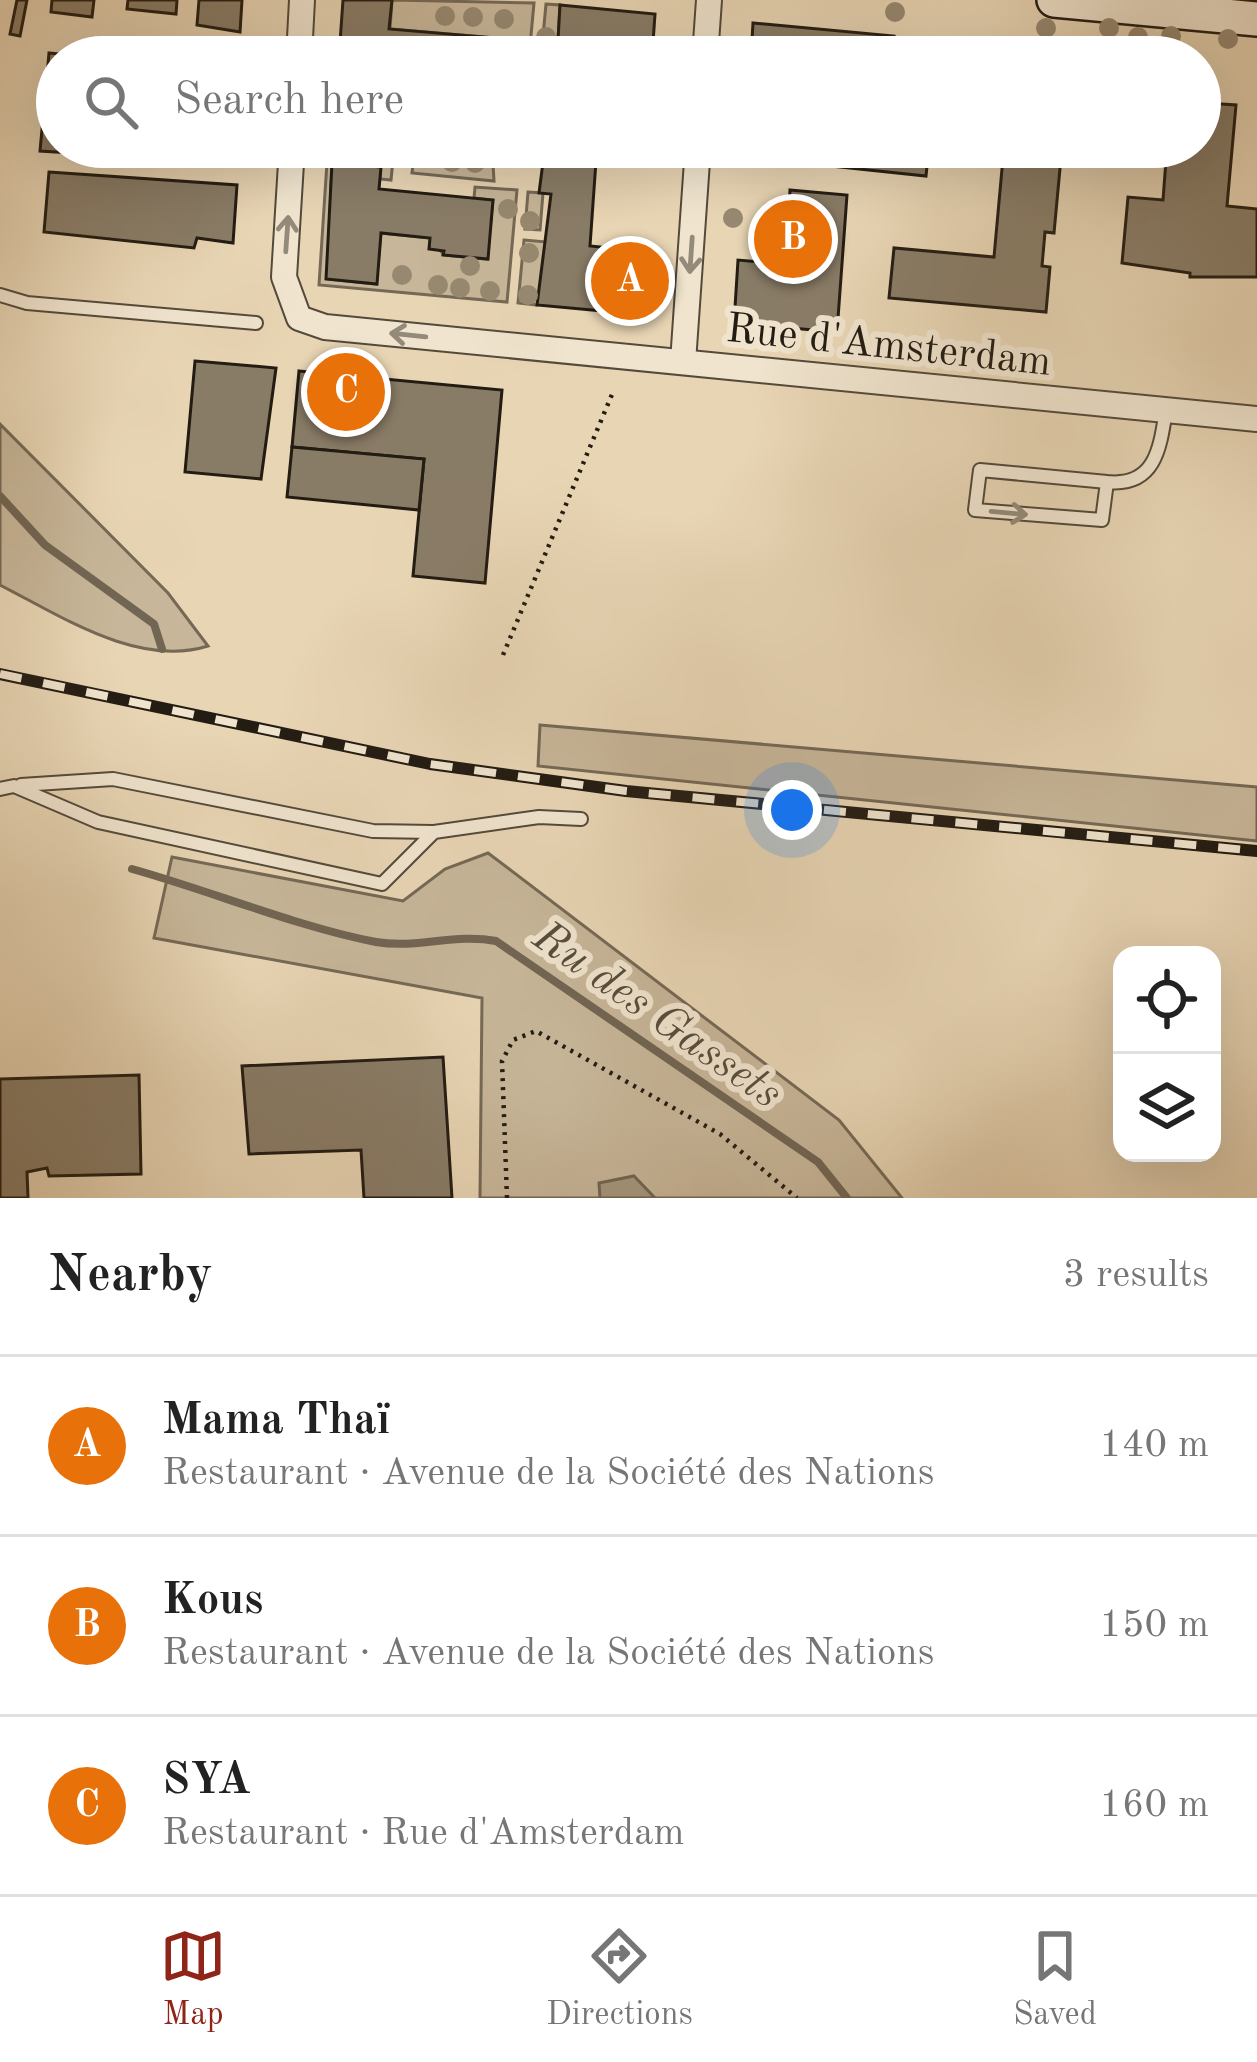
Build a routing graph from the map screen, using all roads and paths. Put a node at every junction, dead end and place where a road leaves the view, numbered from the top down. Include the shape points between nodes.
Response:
1 (302, 0) edge
2 (709, 0) edge
3 (1054, 0) edge
4 (1257, 19) edge
5 (299, 36) edge
6 (706, 36) edge
7 (291, 168) edge
8 (697, 168) edge
9 (0, 295) edge
10 (256, 323) dead end
11 (683, 362) junction
12 (613, 392) dead end
13 (1166, 410) junction
14 (1257, 419) edge
15 (1106, 482) junction
16 (503, 656) dead end
17 (7, 788) edge
18 (580, 819) dead end
19 (434, 832) junction
20 (507, 1198) edge
21 (797, 1198) edge

1 - 5 street
2 - 6 street
3 - 4 main road
11 -> 7 street, Rue d'Amsterdam via 299,318 284,277
8 -> 11 street
9 - 10 lane
11 - 13 street, Rue d'Amsterdam
12 - 16 path
13 - 14 street, Rue d'Amsterdam
13 - 15 lane via 1157,461 1139,478
15 -> 15 lane via 980,470 976,510 1102,520
17 - 19 lane via 113,779 373,831
17 - 19 lane via 98,822 382,884
18 - 19 lane
20 - 21 path via 502,1061 513,1040 536,1031 719,1134

